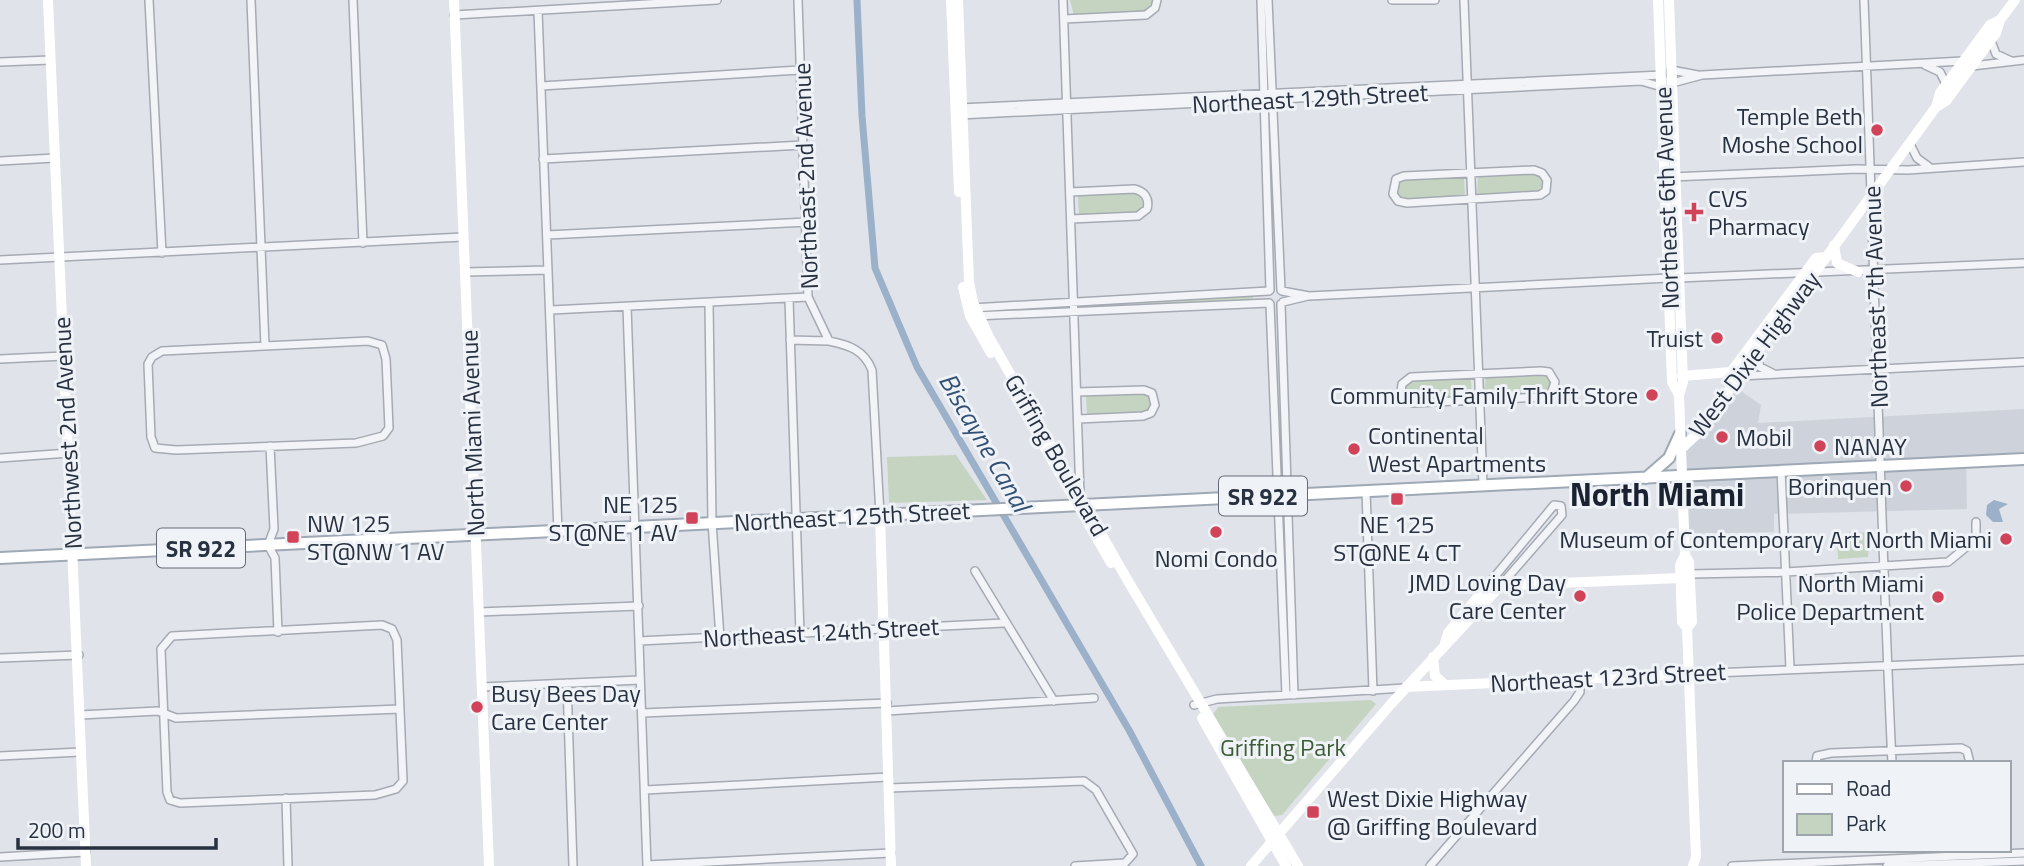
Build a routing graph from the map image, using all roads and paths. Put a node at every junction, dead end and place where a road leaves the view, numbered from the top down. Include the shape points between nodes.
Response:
1 (48, 0) edge
2 (149, 0) edge
3 (251, 0) edge
4 (353, 0) edge
5 (454, 0) edge
6 (717, 0) edge
7 (798, 0) edge
8 (951, 0) edge
9 (958, 0) edge
10 (1063, 0) edge
11 (1157, 0) edge
12 (1261, 0) edge
13 (1268, 0) edge
14 (1392, 0) edge
15 (1435, 0) edge
16 (1464, 0) edge
17 (1658, 0) edge
18 (1669, 0) edge
19 (1864, 0) edge
20 (2015, 0) edge
21 (538, 11) junction
22 (454, 15) junction
23 (1064, 19) junction
24 (2000, 20) junction
25 (1991, 41) junction
26 (1661, 51) junction
27 (50, 60) junction
28 (2024, 60) edge
29 (2011, 61) junction
30 (0, 62) edge
31 (1967, 64) junction
32 (1924, 65) junction
33 (1867, 68) junction
34 (800, 70) junction
35 (1666, 73) junction
36 (1702, 75) junction
37 (1946, 84) junction
38 (1667, 85) junction
39 (541, 86) junction
40 (1467, 87) junction
41 (1269, 97) junction
42 (1673, 101) junction
43 (1066, 106) junction
44 (1937, 107) junction
45 (959, 112) junction
46 (1910, 144) junction
47 (803, 145) junction
48 (55, 158) junction
49 (543, 159) junction
50 (0, 161) edge
51 (2024, 162) edge
52 (1928, 166) junction
53 (1870, 169) junction
54 (1890, 170) junction
55 (1470, 173) junction
56 (1670, 177) junction
57 (1070, 192) junction
58 (1872, 195) junction
59 (1471, 199) junction
60 (1071, 219) junction
61 (807, 222) junction
62 (547, 235) junction
63 (463, 237) junction
64 (363, 243) junction
65 (1834, 245) junction
66 (262, 248) junction
67 (162, 253) junction
68 (60, 257) junction
69 (0, 260) edge
70 (2024, 262) edge
71 (548, 270) junction
72 (1874, 271) junction
73 (465, 272) junction
74 (1858, 272) junction
75 (1810, 274) junction
76 (1674, 278) junction
77 (1475, 288) junction
78 (1269, 291) junction
79 (1281, 291) junction
80 (1309, 296) junction
81 (808, 297) junction
82 (789, 299) junction
83 (709, 303) junction
84 (1282, 303) junction
85 (1270, 304) junction
86 (627, 307) junction
87 (1074, 307) junction
88 (551, 310) junction
89 (973, 312) junction
90 (790, 340) junction
91 (829, 341) junction
92 (265, 346) junction
93 (1756, 354) junction
94 (64, 356) junction
95 (0, 359) edge
96 (2024, 362) edge
97 (1878, 368) junction
98 (1772, 373) junction
99 (1478, 374) junction
100 (1734, 375) junction
101 (1682, 376) junction
102 (1077, 393) junction
103 (1679, 394) junction
104 (1279, 396) junction
105 (1479, 400) junction
106 (1078, 419) junction
107 (1680, 434) junction
108 (270, 446) junction
109 (1681, 449) junction
110 (69, 453) junction
111 (0, 458) edge
112 (2024, 459) edge
113 (1881, 464) junction
114 (1781, 469) junction
115 (1681, 476) junction
116 (1646, 478) junction
117 (1483, 485) junction
118 (1366, 491) junction
119 (1283, 495) junction
120 (1081, 501) junction
121 (880, 515) junction
122 (796, 520) junction
123 (712, 522) junction
124 (1976, 522) dead end
125 (636, 528) junction
126 (274, 529) junction
127 (558, 532) junction
128 (476, 534) junction
129 (282, 544) junction
130 (268, 545) junction
131 (72, 554) junction
132 (0, 558) edge
133 (275, 558) junction
134 (1882, 566) junction
135 (975, 571) dead end
136 (1786, 572) junction
137 (1685, 576) junction
138 (1501, 585) junction
139 (1487, 586) junction
140 (639, 606) junction
141 (479, 612) junction
142 (1004, 623) junction
143 (885, 627) junction
144 (278, 632) junction
145 (800, 634) junction
146 (720, 638) junction
147 (639, 641) junction
148 (1445, 643) junction
149 (79, 655) junction
150 (1433, 657) junction
151 (0, 659) edge
152 (2024, 660) edge
153 (1889, 664) junction
154 (1790, 668) junction
155 (1689, 674) junction
156 (1580, 679) junction
157 (640, 680) junction
158 (567, 683) junction
159 (1444, 684) junction
160 (482, 687) junction
161 (1405, 688) junction
162 (1373, 691) junction
163 (1290, 695) junction
164 (1094, 698) dead end
165 (1054, 701) junction
166 (1197, 704) junction
167 (887, 707) junction
168 (400, 709) junction
169 (642, 713) junction
170 (163, 714) junction
171 (80, 715) junction
172 (1891, 750) junction
173 (80, 752) junction
174 (0, 756) edge
175 (1817, 761) edge
176 (1892, 761) edge
177 (1970, 761) edge
178 (889, 783) junction
179 (645, 790) junction
180 (286, 798) junction
181 (1275, 837) junction
182 (86, 852) junction
183 (891, 853) junction
184 (2024, 853) edge
185 (0, 857) edge
186 (1896, 860) edge
187 (2024, 861) edge
188 (1696, 863) edge
189 (647, 865) edge
190 (86, 866) edge
191 (288, 866) edge
192 (489, 866) edge
193 (573, 866) edge
194 (891, 866) edge
195 (1075, 866) edge
196 (1251, 866) edge
197 (1286, 866) edge
198 (1298, 866) edge
199 (1430, 866) edge
200 (1732, 866) edge
201 (1887, 866) edge

1 - 27 main road, Northwest 2nd Avenue
2 - 67 street
3 - 66 street
4 - 64 street
5 - 22 main road, North Miami Avenue
6 - 21 street
7 - 34 street, Northeast 2nd Avenue
8 - 45 main road, Griffing Boulevard
9 - 45 main road, Griffing Boulevard
10 - 23 street
11 - 23 street via 1146,15
12 - 41 street
13 - 41 street
14 - 15 street
16 - 40 street
17 - 26 main road, Northeast 6th Avenue
18 - 35 main road, Northeast 6th Avenue
19 - 33 street, Northeast 7th Avenue
20 - 24 main road, West Dixie Highway
21 - 22 street
21 - 39 street
22 - 63 main road, North Miami Avenue
23 - 43 street
24 - 25 main road, West Dixie Highway
24 - 31 main road, West Dixie Highway via 1990,26
25 - 29 street via 1996,54
25 - 31 main road, West Dixie Highway
26 - 35 main road, Northeast 6th Avenue
26 - 38 main road
27 - 30 street
27 - 48 main road, Northwest 2nd Avenue
28 - 29 street, Northeast 129th Street
29 - 31 street, Northeast 129th Street via 2006,65
31 - 32 street, Northeast 129th Street
31 - 37 main road, West Dixie Highway
31 - 44 main road, West Dixie Highway via 1946,101
32 - 33 street, Northeast 129th Street
32 - 37 street via 1940,72
33 - 36 street, Northeast 129th Street
33 - 53 street, Northeast 7th Avenue
34 - 39 street
34 - 47 street, Northeast 2nd Avenue
35 - 36 street, Northeast 129th Street
35 - 38 main road, Northeast 6th Avenue
35 - 40 street, Northeast 129th Street
35 - 42 main road
36 - 38 street, Northeast 129th Street
37 - 44 main road, West Dixie Highway
38 - 40 street, Northeast 129th Street via 1641,81
38 - 42 main road, Northeast 6th Avenue
38 - 56 main road, Northeast 6th Avenue
39 - 49 street
40 - 41 street, Northeast 129th Street
40 - 55 street
41 - 43 street, Northeast 129th Street
41 - 78 street
41 - 79 street
42 - 56 main road, Northeast 6th Avenue
43 - 45 street, Northeast 129th Street
43 - 57 street
44 - 46 main road, West Dixie Highway
45 - 89 main road, Griffing Boulevard via 963,289
46 - 52 street via 1916,158
46 - 54 main road, West Dixie Highway
47 - 49 street
47 - 61 street, Northeast 2nd Avenue
48 - 50 street
48 - 68 main road, Northwest 2nd Avenue
49 - 62 street
51 - 52 street
52 - 54 street
53 - 54 street
53 - 56 street
53 - 58 street, Northeast 7th Avenue
54 - 58 main road, West Dixie Highway
55 - 59 street
55 - 59 street via 1539,171 1548,184 1540,195
55 - 59 street via 1399,177 1393,194 1402,203
56 - 76 main road, Northeast 6th Avenue
56 - 76 main road, Northeast 6th Avenue via 1669,259
57 - 60 street
57 - 60 street via 1134,189 1148,200 1147,209 1138,216
58 - 65 main road, West Dixie Highway
58 - 72 street, Northeast 7th Avenue
59 - 77 street
60 - 87 street
61 - 62 street
61 - 81 street, Northeast 2nd Avenue
62 - 71 street
63 - 64 street
63 - 73 main road, North Miami Avenue
64 - 66 street
65 - 74 main road via 1839,265
65 - 75 main road, West Dixie Highway via 1825,257 1816,258
66 - 67 street
66 - 92 street
67 - 68 street
68 - 69 street
68 - 94 main road, Northwest 2nd Avenue
70 - 72 street
71 - 73 street
71 - 88 street
72 - 74 street
72 - 97 street, Northeast 7th Avenue
73 - 128 main road, North Miami Avenue
74 - 75 street
75 - 76 street
75 - 93 main road, West Dixie Highway
75 - 100 main road, West Dixie Highway
76 - 77 street
76 - 101 main road, Northeast 6th Avenue
76 - 103 main road, Northeast 6th Avenue via 1672,382
77 - 80 street
77 - 99 street
78 - 79 street
78 - 85 street
78 - 87 street
79 - 80 street
79 - 84 street
80 - 84 street
81 - 82 street
81 - 91 street, Northeast 2nd Avenue
82 - 83 street
82 - 90 street
83 - 86 street
83 - 123 street
84 - 85 street
84 - 104 street
85 - 87 street
85 - 104 street
86 - 88 street
86 - 125 street
87 - 89 street
87 - 102 street
88 - 127 street
89 - 120 main road, Griffing Boulevard
90 - 91 street
90 - 122 street
91 - 121 street via 849,345 866,357 872,370
92 - 108 street via 162,351 152,357 148,364 151,437 155,448 176,450
92 - 108 street via 368,341 382,345 386,359 389,428 383,436 356,443
93 - 98 street via 1760,367
93 - 100 main road, West Dixie Highway
94 - 95 street
94 - 110 main road, Northwest 2nd Avenue
96 - 97 street
97 - 98 street
97 - 113 street, Northeast 7th Avenue
98 - 100 street
99 - 105 street
99 - 105 street via 1545,371 1556,382 1551,394 1543,397
99 - 105 street via 1411,377 1402,384 1401,392 1413,403
100 - 101 main road
100 - 109 main road, West Dixie Highway
101 - 103 main road, Northeast 6th Avenue
102 - 106 street
102 - 106 street via 1144,390 1152,393 1155,405 1143,416
103 - 107 main road, Northeast 6th Avenue
104 - 119 street
105 - 117 street
106 - 120 street
107 - 109 main road, Northeast 6th Avenue
107 - 116 main road via 1669,458
108 - 126 street
109 - 115 main road, Northeast 6th Avenue
110 - 111 street
110 - 131 main road, Northwest 2nd Avenue
112 - 113 main road, Northeast 125th Street / SR 922
113 - 114 main road, Northeast 125th Street / SR 922
113 - 134 street, Northeast 7th Avenue
114 - 115 main road, Northeast 125th Street / SR 922
114 - 136 street
115 - 116 main road, Northeast 125th Street / SR 922
115 - 137 main road, Northeast 6th Avenue via 1689,562
116 - 117 main road, Northeast 125th Street / SR 922
117 - 118 main road, Northeast 125th Street / SR 922
118 - 119 main road, Northeast 125th Street / SR 922
118 - 162 street
119 - 120 main road, Northeast 125th Street / SR 922
119 - 163 street
120 - 121 main road, Northeast 125th Street / SR 922
120 - 166 main road, Griffing Boulevard
121 - 122 main road, Northeast 125th Street / SR 922
121 - 143 main road
122 - 123 main road, Northeast 125th Street / SR 922
122 - 145 street
123 - 125 main road, Northeast 125th Street / SR 922
123 - 146 street
124 - 134 street via 1976,539 1948,562
125 - 127 main road, Northeast 125th Street / SR 922
125 - 140 street
126 - 129 street
126 - 130 street
127 - 128 main road, Northeast 125th Street / SR 922
128 - 129 main road, SR 922
128 - 141 main road, North Miami Avenue
129 - 130 main road, SR 922
129 - 133 street
130 - 131 main road, SR 922
130 - 133 street
131 - 132 main road, SR 922
131 - 149 main road, Northwest 2nd Avenue
133 - 144 street
134 - 136 street
134 - 153 street, Northeast 7th Avenue
135 - 142 street
136 - 137 street
136 - 154 street
137 - 138 main road
137 - 155 main road, Northeast 6th Avenue via 1682,622 1687,628
138 - 139 main road
138 - 139 street via 1562,515 1561,506 1554,505
138 - 148 main road
139 - 148 main road via 1448,633
140 - 141 street
140 - 147 street
141 - 160 main road, North Miami Avenue
142 - 143 street, Northeast 124th Street
142 - 165 street
143 - 145 street, Northeast 124th Street
143 - 167 main road
144 - 168 street via 382,625 392,629 397,640
144 - 170 street via 172,636 161,649
145 - 146 street, Northeast 124th Street
146 - 147 street, Northeast 124th Street
147 - 157 street
148 - 150 main road
149 - 151 street
149 - 171 main road, Northwest 2nd Avenue
150 - 159 main road via 1434,673
150 - 161 main road
152 - 153 street, Northeast 123rd Street
153 - 154 street, Northeast 123rd Street
153 - 172 street, Northeast 7th Avenue
154 - 155 street, Northeast 123rd Street
155 - 156 main road, Northeast 123rd Street
155 - 188 main road, Northeast 6th Avenue
156 - 159 main road, Northeast 123rd Street
156 - 199 street via 1574,701
157 - 158 street
157 - 169 street
158 - 160 street
158 - 193 street
159 - 161 main road, Northeast 123rd Street
160 - 192 main road, North Miami Avenue
161 - 162 street, Northeast 123rd Street
161 - 181 main road
162 - 163 street, Northeast 123rd Street
163 - 166 street, Northeast 123rd Street
164 - 165 street
165 - 167 street
166 - 181 main road, Griffing Boulevard
167 - 169 street
167 - 178 main road
168 - 170 street via 176,719
168 - 180 street via 402,781 396,789 375,795
169 - 179 street
170 - 171 street
170 - 180 street via 170,800
171 - 173 main road, Northwest 2nd Avenue
172 - 175 street via 1830,753 1818,756
172 - 176 street, Northeast 7th Avenue
172 - 177 street via 1961,748
173 - 174 street
173 - 182 main road, Northwest 2nd Avenue
178 - 179 street
178 - 183 main road
178 - 195 street via 1084,781 1096,790 1133,854 1125,863
179 - 189 street
180 - 191 street
181 - 196 main road
181 - 197 main road, Griffing Boulevard
181 - 198 main road, Griffing Boulevard
182 - 185 street
182 - 190 main road, Northwest 2nd Avenue
183 - 189 street
183 - 194 main road
184 - 186 street
186 - 187 street
186 - 200 street
186 - 201 street

